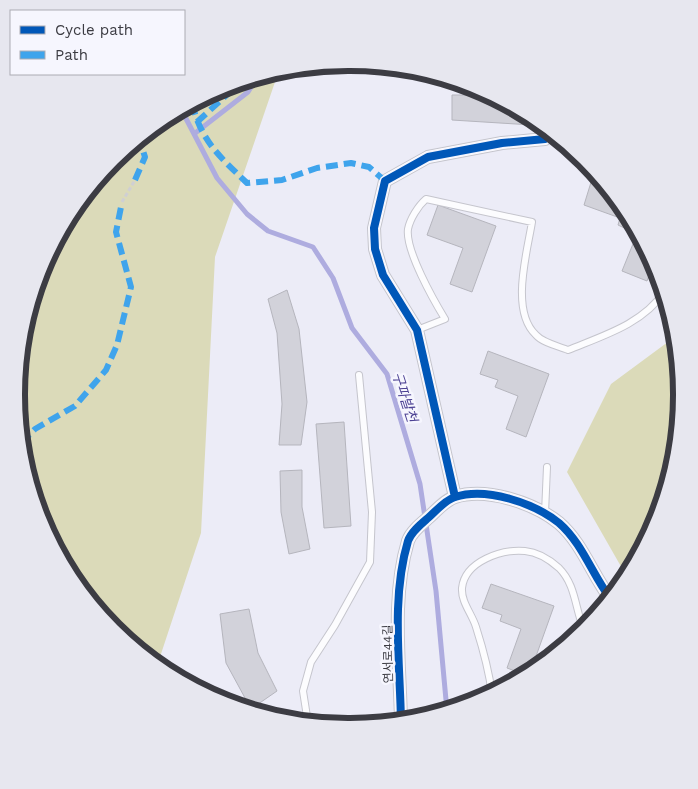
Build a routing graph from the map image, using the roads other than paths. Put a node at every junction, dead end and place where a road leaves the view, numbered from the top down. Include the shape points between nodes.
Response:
1 (547, 138) edge
2 (659, 300) edge
3 (418, 330) junction
4 (359, 375) dead end
5 (547, 467) dead end
6 (455, 497) junction
7 (545, 513) junction
8 (606, 592) edge
9 (581, 621) edge
10 (491, 685) edge
11 (401, 714) edge
12 (307, 716) edge

1 - 3 street via 428,157 385,180 374,228 374,250 382,275
2 - 3 lane via 617,331 568,350 553,344 536,335 523,314 520,289 532,222 426,199 419,205 408,229 411,248 433,300 445,319
3 - 6 street
4 - 12 lane via 372,512 370,562 310,662 303,691
5 - 7 lane
6 - 7 street via 474,494 499,497
6 - 11 street, 연서로44길 via 420,524 409,538 398,586
7 - 8 street via 561,525 581,550
9 - 10 lane via 570,582 544,557 526,551 511,552 474,565 462,588 476,625

